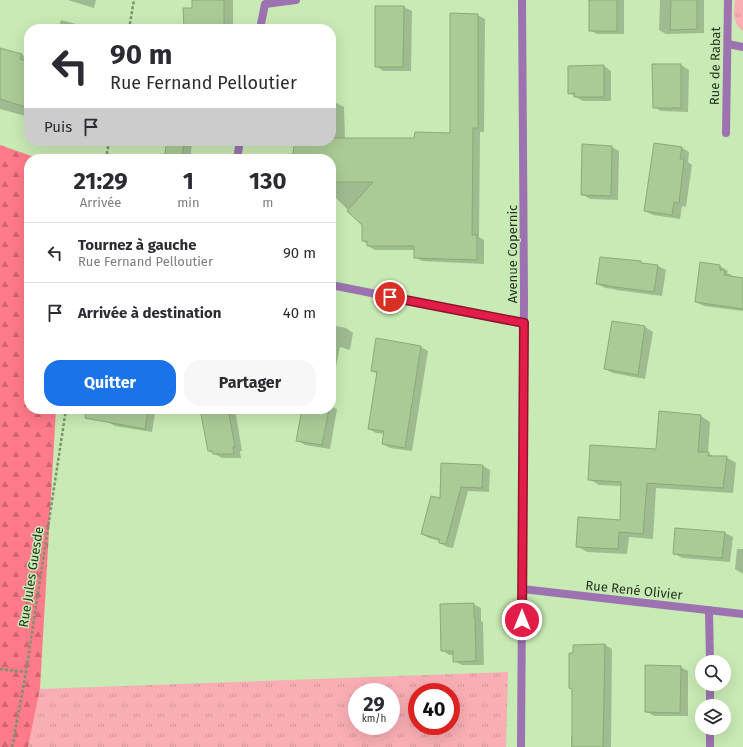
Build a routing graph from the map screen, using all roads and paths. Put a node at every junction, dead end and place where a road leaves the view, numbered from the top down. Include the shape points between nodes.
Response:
1 (134, 0) edge
2 (296, 0) edge
3 (522, 0) edge
4 (728, 0) edge
5 (130, 24) edge
6 (261, 24) edge
7 (728, 44) junction
8 (743, 47) edge
9 (726, 133) dead end
10 (336, 286) edge
11 (524, 323) junction
12 (65, 414) edge
13 (522, 589) junction
14 (709, 610) junction
15 (743, 614) edge
16 (710, 655) edge
17 (0, 669) edge
18 (26, 672) junction
19 (710, 735) edge
20 (12, 747) edge
21 (521, 747) edge
22 (710, 747) edge

1 - 5 path
2 - 6 street via 265,4
3 - 11 street, Avenue Copernic
4 - 7 street, Rue de Rabat
7 - 8 street
7 - 9 street, Rue de Rabat
10 - 11 street
11 - 13 street, Avenue Copernic
12 - 18 path, Rue Jules Guesde
13 - 14 street, Rue René Olivier
13 - 21 street, Avenue Copernic
14 - 15 street, Rue René Olivier
14 - 16 street
17 - 18 path
18 - 20 path, Rue Jules Guesde
19 - 22 street

